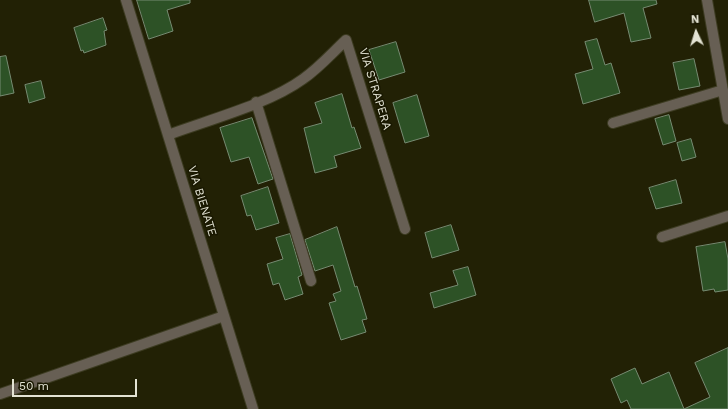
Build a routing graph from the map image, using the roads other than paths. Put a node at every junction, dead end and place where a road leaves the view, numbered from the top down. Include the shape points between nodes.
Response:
1 (126, 0) edge
2 (707, 0) edge
3 (723, 90) junction
4 (256, 102) junction
5 (728, 119) edge
6 (613, 124) dead end
7 (168, 135) junction
8 (728, 216) edge
9 (405, 229) dead end
10 (662, 237) dead end
11 (311, 281) dead end
12 (224, 316) junction
13 (0, 394) edge
14 (253, 409) edge

1 - 7 street, VIA BIENATE
2 - 3 street
3 - 5 street
3 - 6 street
4 - 7 street, VIA STRAPERA
4 - 9 street, VIA STRAPERA via 305,78 346,40
4 - 11 street
7 - 12 street, VIA BIENATE
8 - 10 street
12 - 13 street
12 - 14 street, VIA BIENATE

